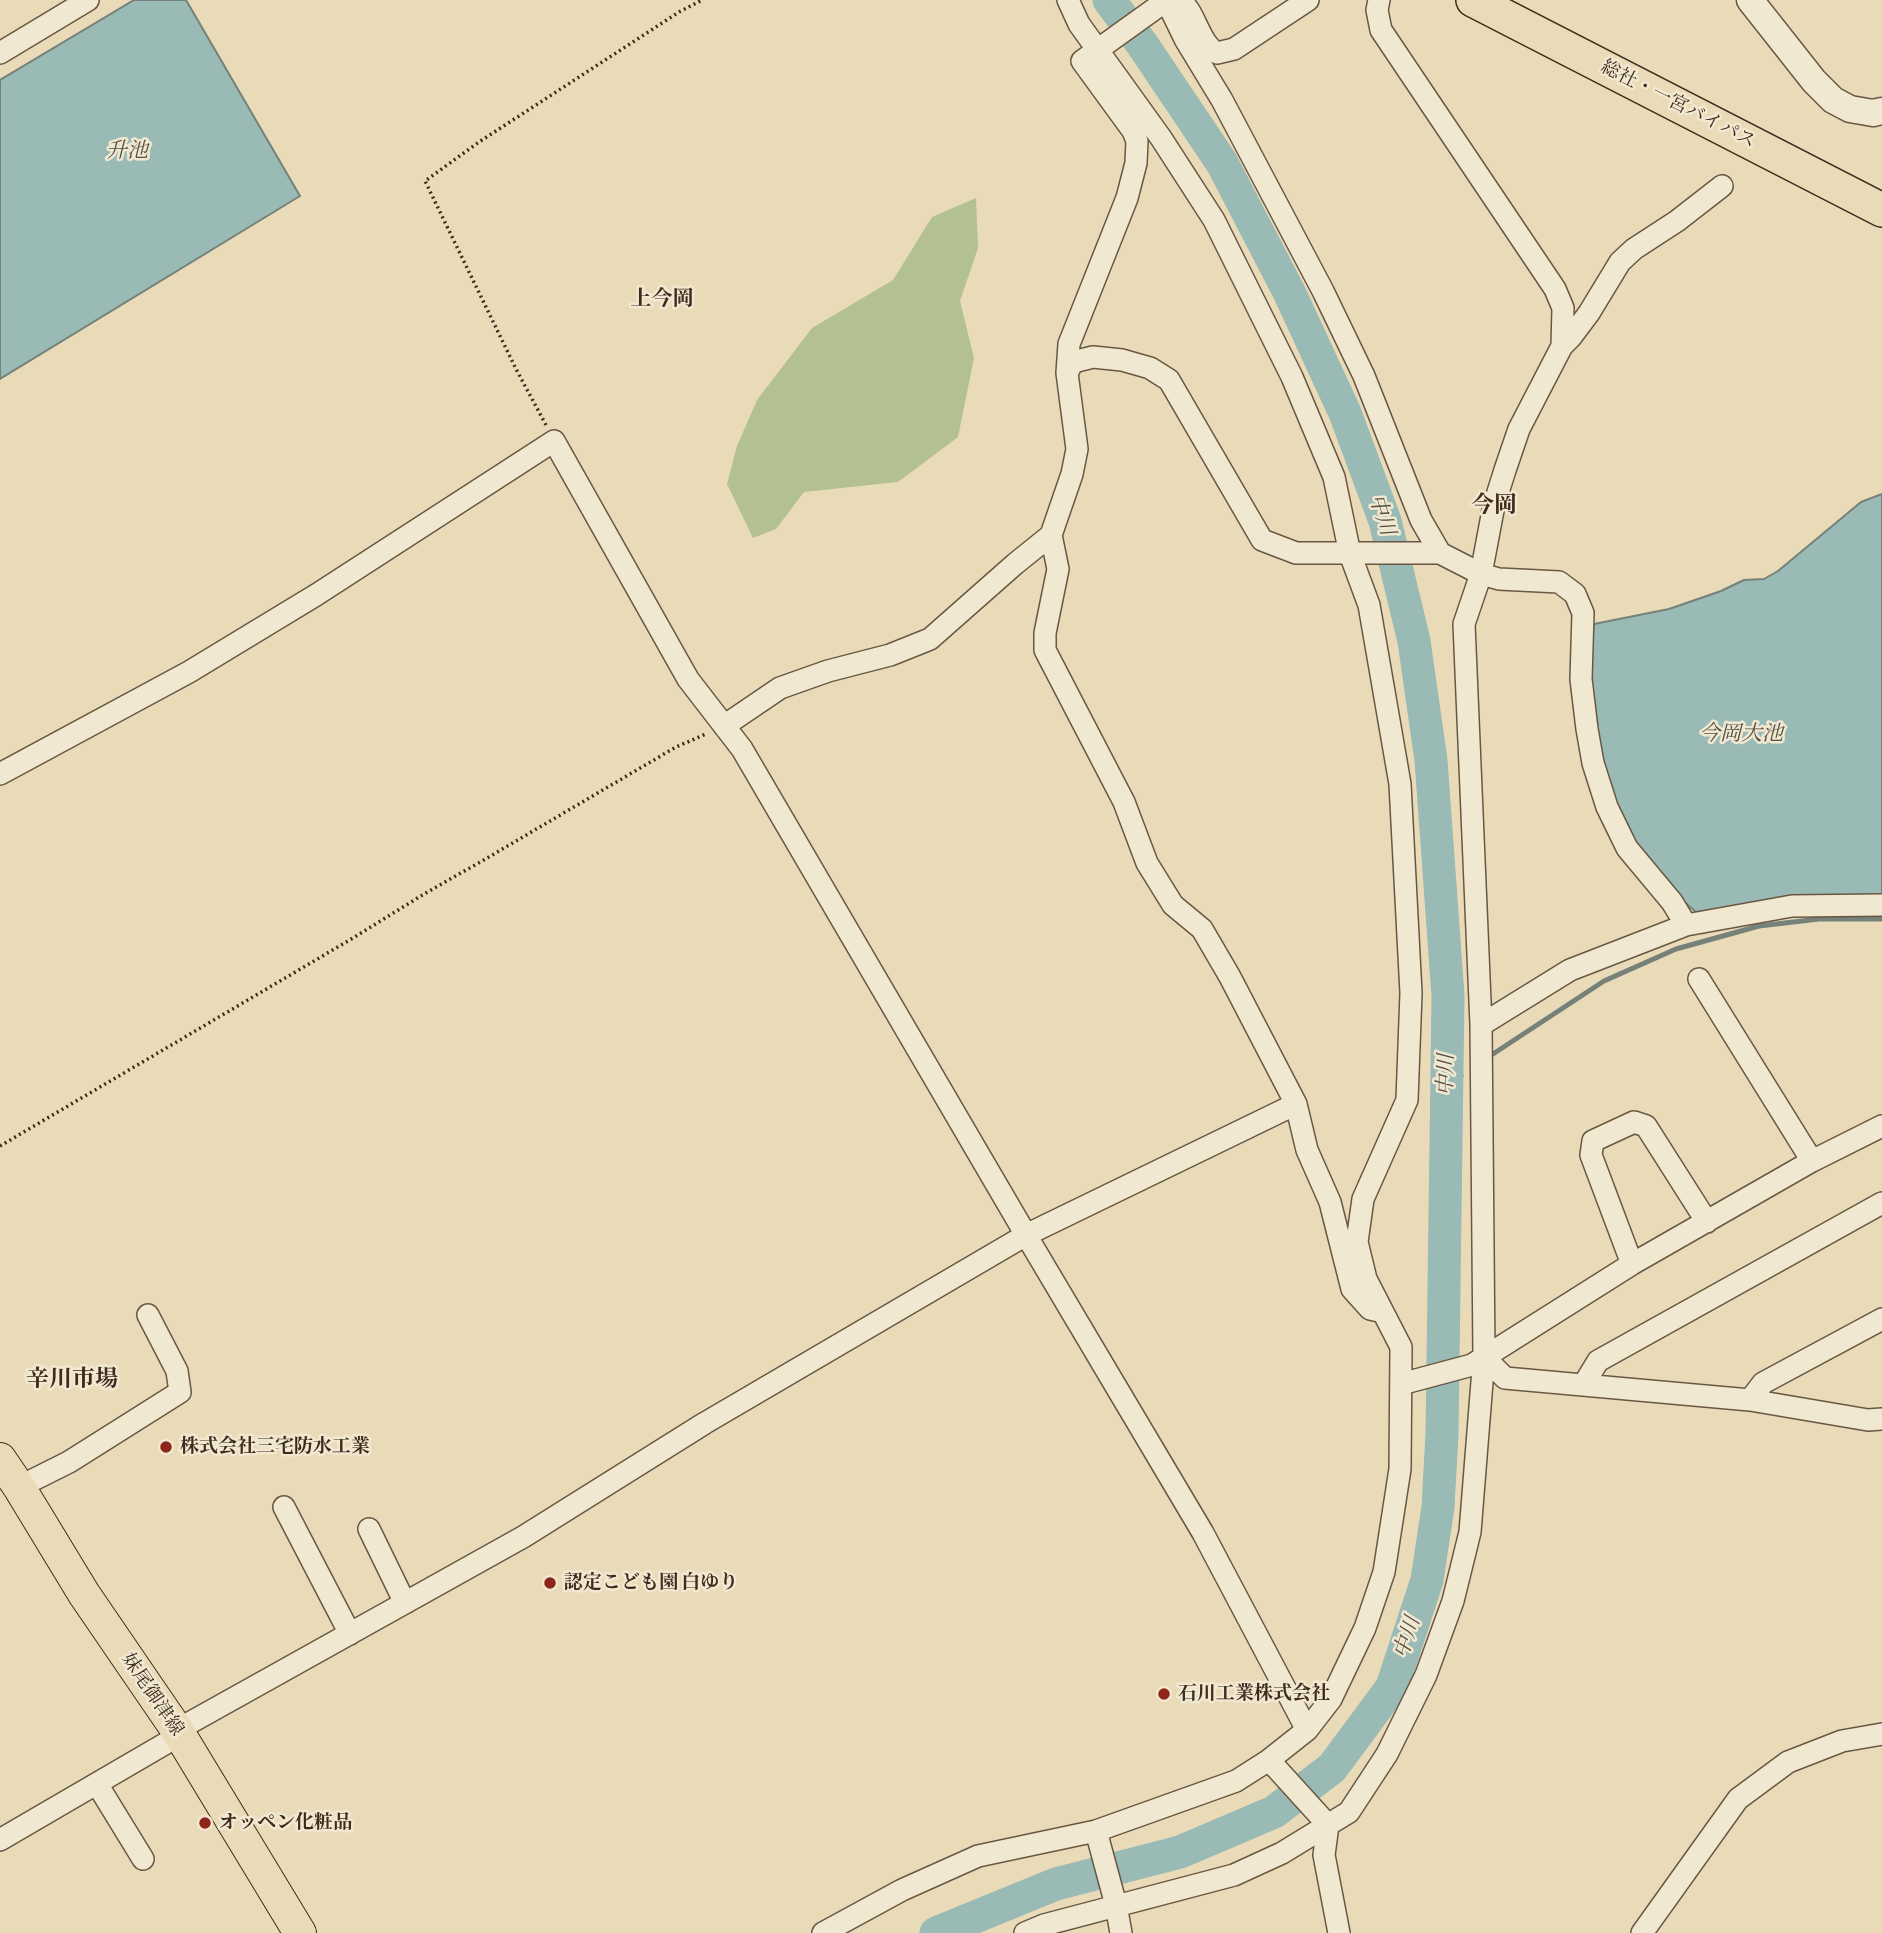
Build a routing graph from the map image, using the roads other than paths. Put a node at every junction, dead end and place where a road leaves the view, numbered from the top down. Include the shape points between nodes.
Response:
1 (89, 0) edge
2 (1068, 0) edge
3 (1308, 0) edge
4 (1379, 0) edge
5 (1473, 0) edge
6 (1750, 0) edge
7 (1164, 2) edge
8 (1101, 46) junction
9 (0, 54) edge
10 (1882, 111) edge
11 (1722, 187) dead end
12 (1882, 210) edge
13 (1562, 346) junction
14 (1067, 373) junction
15 (1051, 536) junction
16 (1350, 554) junction
17 (1436, 554) junction
18 (1481, 574) junction
19 (724, 726) junction
20 (0, 774) edge
21 (1882, 905) edge
22 (1686, 925) junction
23 (1699, 979) dead end
24 (1481, 1025) junction
25 (1296, 1104) junction
26 (1882, 1126) edge
27 (1812, 1161) junction
28 (1882, 1203) edge
29 (1707, 1222) junction
30 (1026, 1235) junction
31 (1632, 1264) junction
32 (1383, 1312) junction
33 (148, 1315) dead end
34 (1882, 1319) edge
35 (1478, 1361) junction
36 (1408, 1382) junction
37 (1584, 1384) junction
38 (1750, 1400) junction
39 (1882, 1419) edge
40 (0, 1461) edge
41 (19, 1487) junction
42 (284, 1507) dead end
43 (369, 1529) dead end
44 (405, 1603) junction
45 (350, 1634) junction
46 (1307, 1730) junction
47 (178, 1732) junction
48 (1882, 1734) edge
49 (1269, 1760) junction
50 (97, 1784) junction
51 (1328, 1825) junction
52 (1096, 1831) junction
53 (0, 1840) edge
54 (143, 1859) dead end
55 (1116, 1905) junction
56 (300, 1933) edge
57 (824, 1933) edge
58 (1025, 1933) edge
59 (1121, 1933) edge
60 (1339, 1933) edge
61 (1642, 1933) edge

1 - 9 street
2 - 8 street via 1079,24
3 - 7 street via 1234,49 1216,53 1208,49 1187,8 1179,1
4 - 13 street via 1381,30 1555,289 1563,309
5 - 12 highway, 総社・一宮バイパス
6 - 10 street via 1833,100 1850,109
7 - 8 street
7 - 17 street via 1323,290 1364,376
8 - 14 street via 1082,61 1133,131 1136,163 1127,198 1069,344
8 - 16 street via 1214,220 1292,377 1334,477
11 - 13 street via 1620,262
13 - 18 street via 1519,429 1494,505
14 - 15 street via 1077,449
14 - 16 street via 1073,362 1093,357 1150,368 1168,380 1262,540 1296,553
15 - 19 street via 930,639 780,688
15 - 25 street via 1058,569 1045,650 1124,802 1147,863 1172,905 1202,929
16 - 17 street
16 - 32 street via 1369,605 1400,784 1411,993 1407,1100 1363,1199 1357,1242 1366,1279
17 - 18 street
18 - 22 street via 1559,582 1575,594 1583,613 1581,680 1587,729 1607,807 1627,848
18 - 24 street via 1464,624
19 - 20 street via 688,680 554,441 188,672
19 - 30 street
21 - 22 street via 1792,906
22 - 24 street via 1570,970
23 - 27 street
24 - 35 street
25 - 30 street
25 - 32 street via 1307,1150 1331,1202 1352,1289 1370,1309
26 - 27 street
27 - 29 street
28 - 37 street via 1598,1360
29 - 31 street
29 - 31 street via 1646,1126 1634,1122 1593,1141 1591,1155
30 - 44 street
30 - 46 street via 1203,1533
31 - 35 street
32 - 36 street via 1401,1347
33 - 41 street via 177,1371 180,1392 69,1462
34 - 38 street via 1763,1383
35 - 36 street
35 - 37 street via 1505,1378
35 - 51 street via 1470,1532 1453,1601 1426,1675 1387,1754 1349,1812
36 - 46 street via 1384,1572 1365,1628 1331,1699
37 - 38 street
38 - 39 street
40 - 41 main road, 妹尾御津線
41 - 47 main road, 妹尾御津線 via 84,1594
42 - 45 street
43 - 44 street
44 - 45 street
45 - 47 street
46 - 49 street
47 - 50 street
47 - 56 main road, 妹尾御津線
48 - 61 street via 1842,1741 1788,1762 1738,1799
49 - 51 street
49 - 52 street via 1236,1781
50 - 53 street
50 - 54 street
51 - 55 street via 1234,1875
51 - 60 street via 1324,1855
52 - 55 street
52 - 57 street via 978,1856 902,1890
55 - 58 street
55 - 59 street

